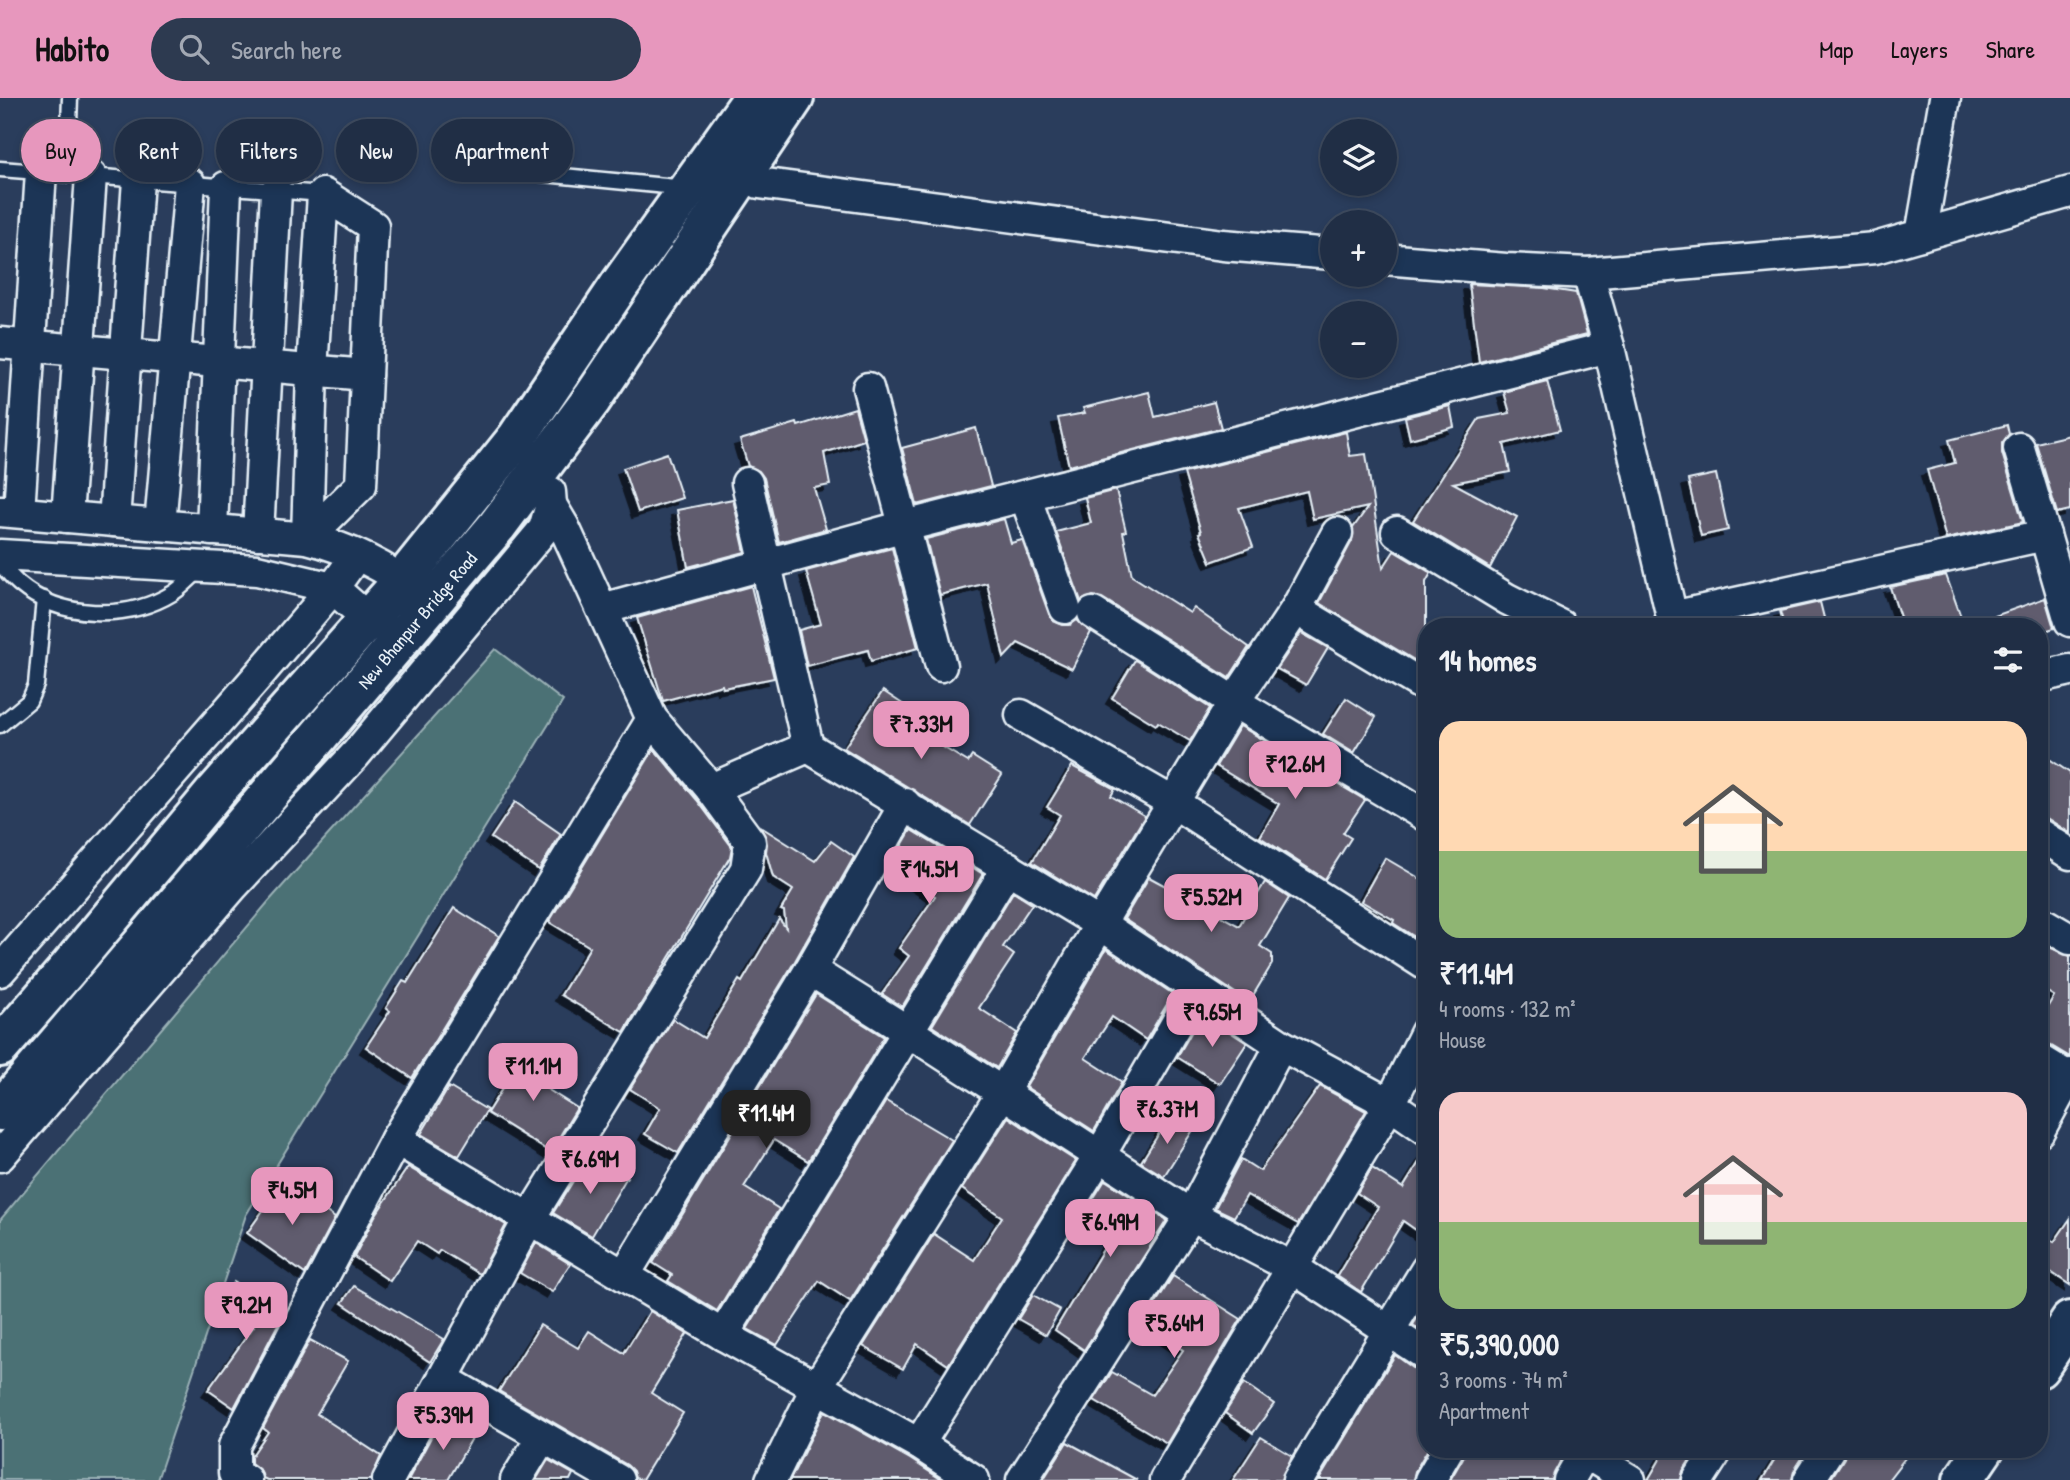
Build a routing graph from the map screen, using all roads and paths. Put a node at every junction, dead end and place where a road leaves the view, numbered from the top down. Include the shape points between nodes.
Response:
1 (69, 98) edge
2 (753, 98) edge
3 (794, 98) edge
4 (1945, 98) edge
5 (68, 119) edge
6 (0, 169) edge
7 (21, 171) edge
8 (743, 173) junction
9 (573, 177) edge
10 (64, 182) edge
11 (67, 182) edge
12 (138, 182) edge
13 (164, 182) edge
14 (190, 184) junction
15 (226, 187) junction
16 (690, 188) junction
17 (276, 191) junction
18 (2070, 192) edge
19 (323, 194) junction
20 (1921, 235) junction
21 (1320, 253) edge
22 (1397, 260) edge
23 (1588, 273) junction
24 (0, 343) edge
25 (29, 346) junction
26 (1609, 347) junction
27 (79, 350) junction
28 (126, 354) junction
29 (174, 359) junction
30 (219, 363) junction
31 (267, 367) junction
32 (312, 370) junction
33 (366, 375) junction
34 (868, 388) dead end
35 (2019, 448) dead end
36 (549, 457) junction
37 (747, 483) dead end
38 (1025, 496) junction
39 (551, 505) junction
40 (9, 512) edge
41 (67, 517) junction
42 (114, 521) junction
43 (160, 525) junction
44 (905, 526) junction
45 (212, 530) junction
46 (1397, 532) dead end
47 (1337, 533) dead end
48 (258, 534) junction
49 (2045, 536) junction
50 (307, 538) junction
51 (0, 555) edge
52 (356, 556) junction
53 (0, 564) edge
54 (767, 566) junction
55 (204, 567) junction
56 (333, 588) junction
57 (417, 591) junction
58 (44, 599) junction
59 (602, 609) junction
60 (1296, 609) junction
61 (367, 618) junction
62 (1544, 618) edge
63 (1669, 618) edge
64 (1687, 618) edge
65 (2070, 621) edge
66 (462, 627) junction
67 (400, 639) junction
68 (432, 663) junction
69 (941, 666) dead end
70 (2070, 670) edge
71 (2048, 675) edge
72 (1418, 682) edge
73 (1234, 702) junction
74 (1021, 715) dead end
75 (652, 719) junction
76 (0, 725) edge
77 (808, 747) junction
78 (711, 789) junction
79 (1174, 803) junction
80 (905, 804) junction
81 (1418, 811) edge
82 (2048, 840) edge
83 (2070, 854) edge
84 (1008, 867) junction
85 (1100, 924) junction
86 (2048, 926) edge
87 (2070, 939) edge
88 (1418, 960) edge
89 (810, 970) junction
90 (0, 971) edge
91 (1197, 988) junction
92 (909, 1032) junction
93 (1281, 1045) junction
94 (0, 1047) edge
95 (1418, 1048) edge
96 (2048, 1064) edge
97 (2069, 1076) edge
98 (1003, 1093) junction
99 (1390, 1104) junction
100 (0, 1111) edge
101 (2048, 1114) edge
102 (1418, 1123) edge
103 (397, 1139) junction
104 (1100, 1155) junction
105 (0, 1156) edge
106 (1191, 1215) junction
107 (529, 1219) junction
108 (1293, 1268) junction
109 (625, 1274) junction
110 (1418, 1283) edge
111 (2070, 1321) edge
112 (1388, 1330) junction
113 (723, 1335) junction
114 (1418, 1349) edge
115 (2048, 1354) edge
116 (443, 1379) junction
117 (816, 1388) junction
118 (542, 1437) junction
119 (919, 1444) junction
120 (1443, 1458) edge
121 (1580, 1458) edge
122 (1596, 1458) edge
123 (1712, 1458) edge
124 (1823, 1458) edge
125 (1978, 1458) edge
126 (246, 1480) edge
127 (388, 1480) edge
128 (516, 1480) edge
129 (618, 1480) edge
130 (771, 1480) edge
131 (974, 1480) edge
132 (1022, 1480) edge
133 (1165, 1480) edge
134 (1298, 1480) edge
135 (1430, 1480) edge
136 (1569, 1480) edge
137 (1630, 1480) edge
138 (1698, 1480) edge
139 (1809, 1480) edge
140 (1963, 1480) edge

1 - 5 lane
2 - 16 street, New Bhanpur Bridge Road
3 - 8 street, New Bhanpur Bridge Road
4 - 20 street
6 - 7 lane
8 - 21 street via 773,185 1223,245
8 - 36 street, New Bhanpur Bridge Road
9 - 16 lane
10 - 25 street
11 - 27 street
12 - 28 street
13 - 14 lane
14 - 15 lane
14 - 29 street
15 - 17 lane
15 - 30 street
16 - 57 street, New Bhanpur Bridge Road via 621,283
17 - 19 lane
17 - 31 street
18 - 20 street
19 - 32 street
19 - 33 street via 373,226
20 - 23 street via 1875,248
22 - 23 street
23 - 26 street
24 - 25 street
25 - 27 street
25 - 40 street
26 - 38 street
26 - 63 street
27 - 28 street
27 - 41 street
28 - 29 street
28 - 42 street
29 - 30 street
29 - 43 street
30 - 31 street
30 - 45 street
31 - 32 street
31 - 48 street
32 - 33 street
32 - 50 street
33 - 50 street via 361,485
34 - 44 street
35 - 49 street
36 - 39 street
36 - 57 street, New Bhanpur Bridge Road via 497,526
37 - 54 street
38 - 44 street
38 - 73 street via 1079,610
39 - 59 street
39 - 66 street via 544,529
40 - 41 street
41 - 42 street
42 - 43 street
43 - 45 street
44 - 54 street
44 - 69 street
45 - 48 street
46 - 62 street
47 - 60 street
48 - 50 street
49 - 64 street
49 - 65 street
50 - 52 street
51 - 55 street
52 - 56 street
52 - 57 street
53 - 58 lane
54 - 59 street
54 - 77 street
55 - 56 street via 257,570
55 - 58 lane via 173,593 136,609 95,613
56 - 61 street
56 - 90 street
57 - 61 street, New Bhanpur Bridge Road
57 - 66 street
57 - 67 street, New Bhanpur Bridge Road
58 - 76 lane via 36,685 29,701
59 - 75 street
60 - 72 street
60 - 73 street
61 - 67 street
61 - 94 street, New Bhanpur Bridge Road
66 - 68 street
67 - 68 street
67 - 100 street, New Bhanpur Bridge Road
68 - 105 street
70 - 71 street
73 - 79 street
73 - 81 street
74 - 79 street
75 - 78 street
75 - 103 street
77 - 78 street
77 - 80 street
78 - 107 street via 750,842 746,869
79 - 85 street
79 - 88 street
80 - 84 street
80 - 89 street
82 - 83 street
84 - 85 street
84 - 92 street
85 - 91 street
85 - 98 street
86 - 87 street
89 - 92 street
89 - 109 street
91 - 93 street
91 - 104 street
92 - 98 street
92 - 113 street
93 - 99 street
93 - 106 street
95 - 99 street
96 - 97 street
97 - 101 street
98 - 104 street
98 - 117 street
99 - 102 street
99 - 108 street
103 - 107 street
103 - 126 street via 234,1446 234,1473
104 - 106 street
104 - 119 street
106 - 108 street
106 - 132 street
107 - 109 street
107 - 116 street
108 - 112 street
108 - 133 street
109 - 113 street
110 - 112 street
111 - 115 street
112 - 114 street
112 - 134 street
113 - 117 street
116 - 118 street
116 - 127 street
117 - 119 street
117 - 130 street
118 - 128 street
118 - 129 street
119 - 131 street
120 - 135 street
121 - 136 street
122 - 137 street
123 - 138 street
124 - 139 street
125 - 140 street

